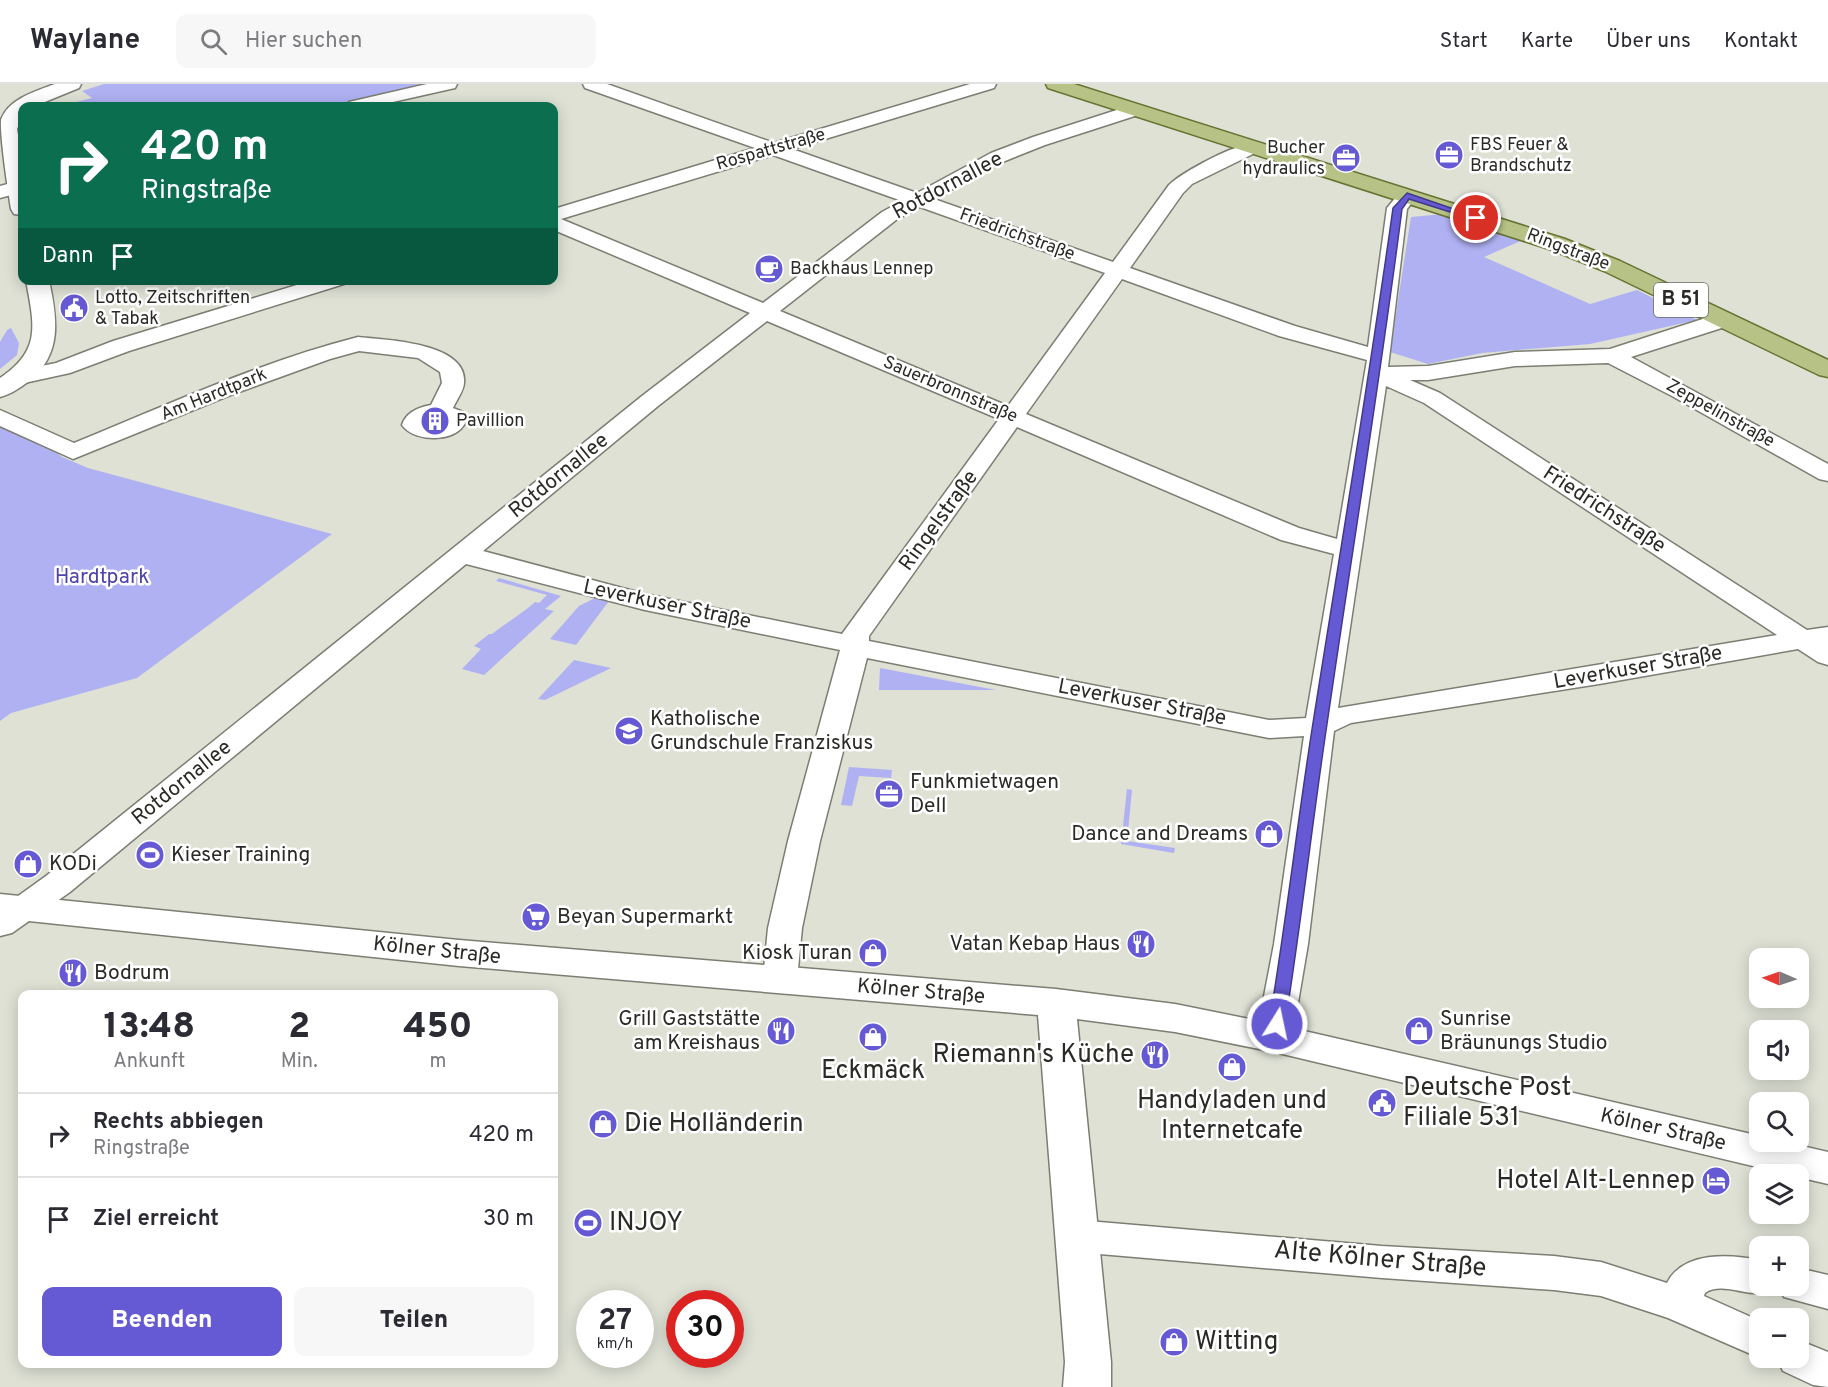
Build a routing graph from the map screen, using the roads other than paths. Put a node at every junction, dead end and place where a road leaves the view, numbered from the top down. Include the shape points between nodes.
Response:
1 (72, 84) edge
2 (449, 84) edge
3 (591, 84) edge
4 (988, 84) edge
5 (1055, 84) edge
6 (32, 102) edge
7 (372, 102) edge
8 (1135, 110) junction
9 (18, 111) edge
10 (1251, 148) junction
11 (776, 149) junction
12 (13, 188) edge
13 (1407, 196) junction
14 (917, 199) junction
15 (558, 214) edge
16 (558, 225) edge
17 (1118, 271) junction
18 (38, 285) edge
19 (321, 285) edge
20 (763, 312) junction
21 (1723, 320) junction
22 (1612, 356) junction
23 (1376, 365) junction
24 (1828, 370) edge
25 (8, 384) edge
26 (440, 411) dead end
27 (0, 417) edge
28 (1015, 417) junction
29 (1828, 474) edge
30 (1350, 548) junction
31 (461, 556) junction
32 (1815, 637) edge
33 (855, 646) junction
34 (1828, 656) edge
35 (1320, 726) junction
36 (8, 913) edge
37 (780, 979) junction
38 (1056, 1003) junction
39 (1274, 1038) junction
40 (1828, 1168) edge
41 (1076, 1236) junction
42 (1749, 1276) edge
43 (1809, 1288) edge
44 (1828, 1292) edge
45 (1681, 1305) junction
46 (1749, 1335) edge
47 (1809, 1363) edge
48 (1828, 1372) edge
49 (1087, 1387) edge

1 - 6 street
2 - 7 street
3 - 11 street, Friedrichstraße
4 - 11 street, Rospattstraße
5 - 8 main road, Ringstraße
8 - 10 main road, Ringstraße / B 51
8 - 14 street, Rotdornallee via 998,157
9 - 12 street via 11,116 7,129
10 - 13 main road, Ringstraße / B 51
10 - 17 street, Ringelstraße via 1185,180
11 - 14 street, Friedrichstraße
11 - 15 street, Rospattstraße
13 - 21 main road, Ringstraße / B 51 via 1576,251
13 - 23 street via 1398,208
14 - 17 street, Friedrichstraße
14 - 20 street, Rotdornallee
16 - 20 street, Sauerbronnstraße
17 - 23 street, Friedrichstraße via 1319,341
17 - 28 street, Ringelstraße
18 - 25 street via 43,310 42,347 34,363
19 - 25 street
20 - 28 street, Sauerbronnstraße
20 - 31 street, Rotdornallee
21 - 22 street, Zeppelinstraße
21 - 24 main road, Ringstraße / B 51
22 - 23 street, Zeppelinstraße via 1515,359 1428,373
22 - 29 street, Zeppelinstraße
23 - 30 street
23 - 32 street, Friedrichstraße
26 - 27 street, Am Hardtpark via 453,383 446,364 424,352 358,344 229,387 73,452
28 - 30 street, Sauerbronnstraße via 1308,541
28 - 33 street, Ringelstraße via 855,636
30 - 35 street
31 - 33 street, Leverkuser Straße via 645,602
31 - 36 street, Rotdornallee via 58,884
32 - 34 street, Friedrichstraße
32 - 35 street, Leverkuser Straße via 1344,715
33 - 35 street, Leverkuser Straße via 1269,729
33 - 37 street, Ringelstraße via 804,841 785,928
35 - 39 street via 1294,925
36 - 37 street, Kölner Straße
37 - 38 street, Kölner Straße
38 - 39 street, Kölner Straße via 1175,1018
38 - 41 street
39 - 40 street, Kölner Straße
41 - 45 street, Alte Kölner Straße via 1554,1273 1601,1279
41 - 49 street
42 - 45 street via 1698,1275 1687,1285
43 - 44 street
45 - 46 street, Alte Kölner Straße
47 - 48 street

